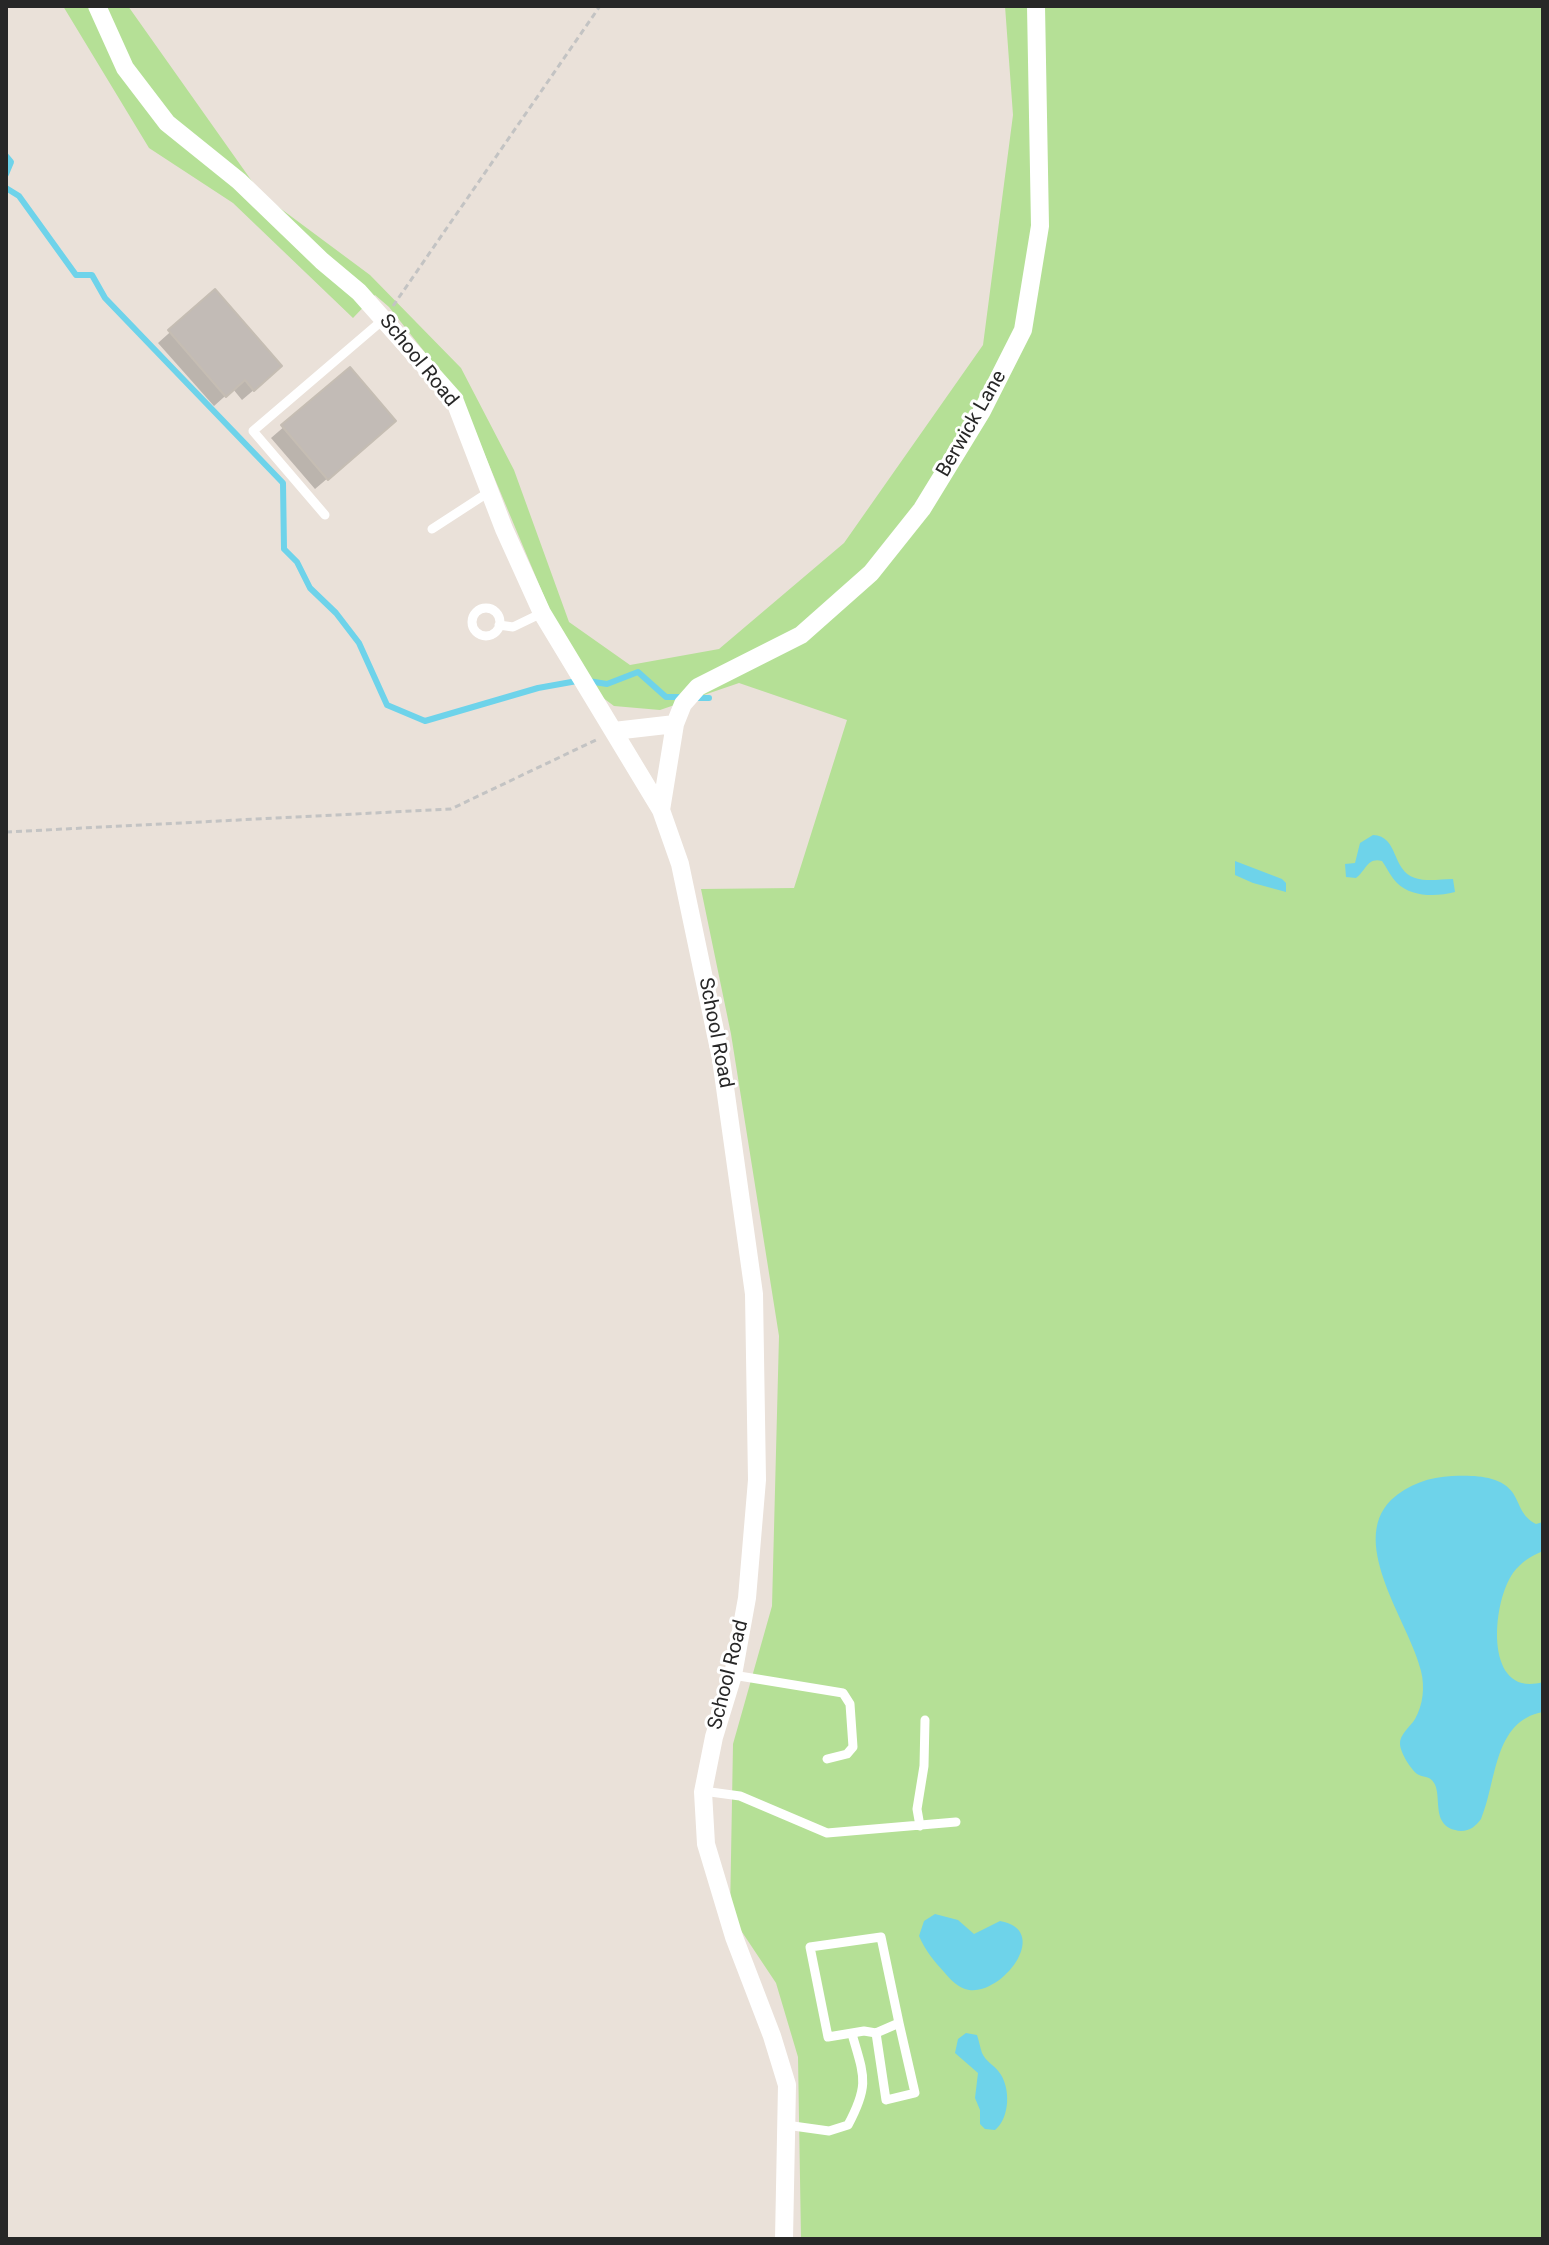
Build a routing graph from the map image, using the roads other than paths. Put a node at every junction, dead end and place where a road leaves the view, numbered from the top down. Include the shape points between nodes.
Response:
1 (97, 6) edge
2 (1036, 6) edge
3 (384, 319) junction
4 (489, 492) junction
5 (325, 515) dead end
6 (432, 529) dead end
7 (542, 613) junction
8 (499, 625) dead end
9 (675, 724) junction
10 (614, 731) junction
11 (661, 810) junction
12 (733, 1675) junction
13 (925, 1720) dead end
14 (827, 1759) dead end
15 (703, 1791) junction
16 (956, 1822) dead end
17 (920, 1826) junction
18 (899, 2023) junction
19 (876, 2033) junction
20 (852, 2034) junction
21 (786, 2125) junction
22 (784, 2239) edge

1 - 3 street, School Road via 125,68 167,123 239,181
2 - 9 street, Berwick Lane via 1040,226 1023,330 982,411 922,509 871,573 801,635 698,687
3 - 4 street, School Road via 454,399
3 - 5 lane via 253,431
4 - 6 lane
4 - 7 street, School Road
7 - 8 lane via 513,627
7 - 10 street, School Road
9 - 10 street
9 - 11 street, Berwick Lane
10 - 11 street, School Road
11 - 12 street, School Road via 680,864 721,1059 754,1294 757,1480 747,1598
12 - 14 lane via 843,1693 850,1704 853,1747
12 - 15 street, School Road
13 - 17 lane
15 - 17 lane via 740,1796 827,1833
15 - 21 street, School Road via 706,1844 787,2085
16 - 17 lane
18 - 19 lane
18 - 19 lane via 915,2093 886,2100
18 - 20 lane via 881,1937 810,1947 828,2037
19 - 20 lane
20 - 21 lane via 865,2080 848,2125 829,2131
21 - 22 street, School Road

